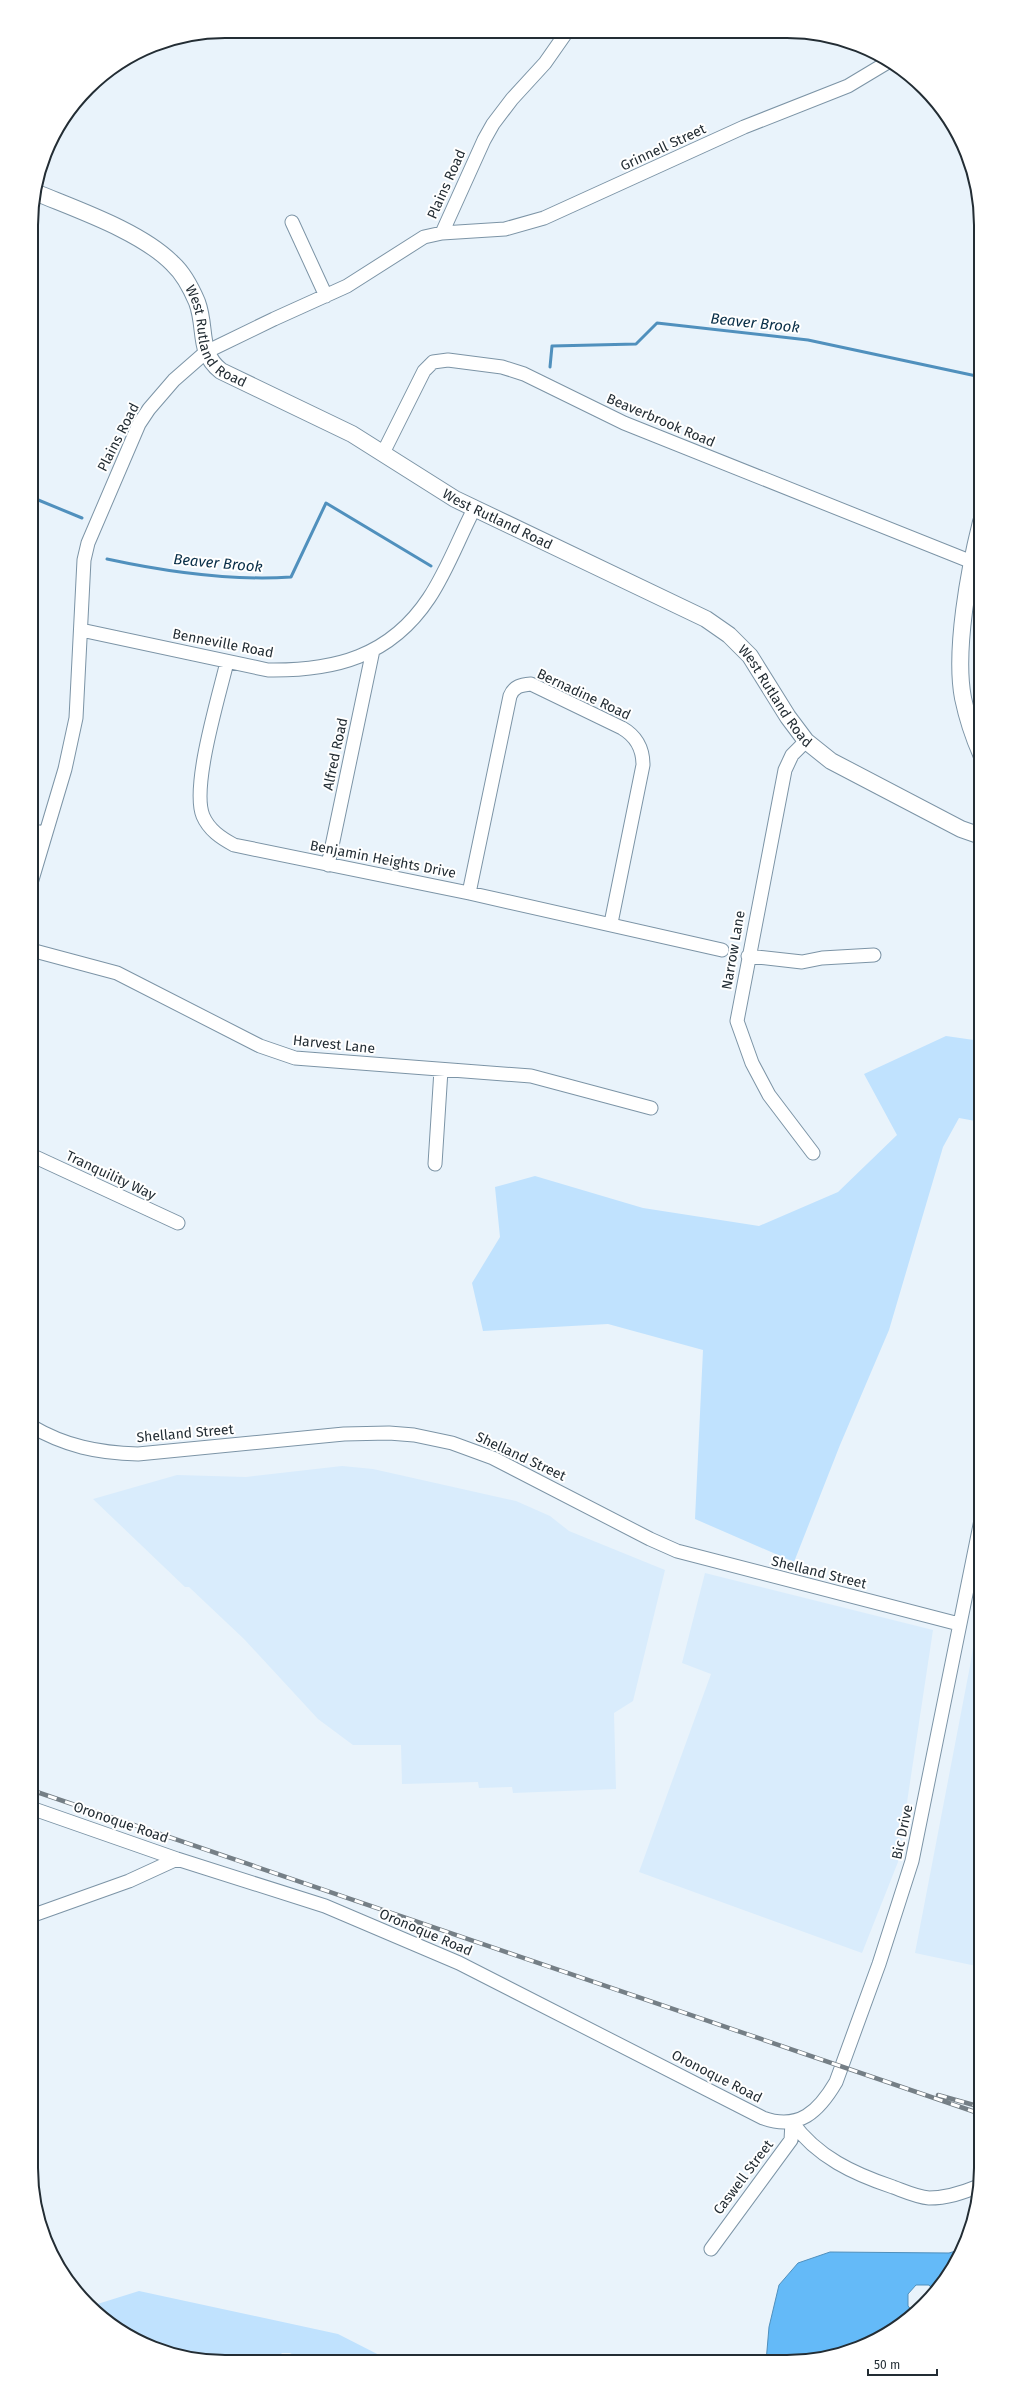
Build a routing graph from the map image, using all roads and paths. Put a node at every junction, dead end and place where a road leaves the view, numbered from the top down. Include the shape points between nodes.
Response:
1 (562, 38) edge
2 (883, 65) edge
3 (41, 195) edge
4 (292, 222) dead end
5 (442, 233) junction
6 (326, 296) junction
7 (206, 352) junction
8 (383, 453) junction
9 (474, 509) junction
10 (974, 553) edge
11 (972, 562) junction
12 (81, 630) junction
13 (373, 650) junction
14 (227, 662) junction
15 (974, 733) edge
16 (806, 741) junction
17 (38, 832) edge
18 (46, 833) junction
19 (974, 834) edge
20 (38, 860) edge
21 (328, 865) junction
22 (469, 893) junction
23 (611, 923) junction
24 (722, 950) dead end
25 (38, 952) edge
26 (874, 955) dead end
27 (748, 956) junction
28 (441, 1070) junction
29 (652, 1108) dead end
30 (813, 1153) dead end
31 (38, 1158) edge
32 (435, 1164) dead end
33 (178, 1223) dead end
34 (38, 1429) edge
35 (974, 1552) edge
36 (958, 1624) junction
37 (38, 1810) edge
38 (178, 1859) junction
39 (38, 1914) edge
40 (792, 2122) junction
41 (973, 2188) edge
42 (711, 2249) dead end

1 - 5 street, Plains Road via 545,63 512,99 484,140
2 - 5 street, Grinnell Street via 842,89 744,127 544,218 505,229
3 - 7 main road, West Rutland Road via 124,232 159,252 174,264 187,282 197,304
4 - 6 street
5 - 6 street, Plains Road via 418,240 360,279
6 - 7 street, Plains Road via 274,318
7 - 8 main road, West Rutland Road via 212,364 227,375 352,434
7 - 12 street, Plains Road via 159,396 139,424 128,448 88,543 84,560
8 - 9 main road, West Rutland Road via 430,485
8 - 11 street, Beaverbrook Road via 424,370 433,362 448,360 502,367 524,374 624,423
9 - 13 street, Benneville Road via 429,598 395,635
9 - 16 main road, West Rutland Road via 666,599 719,628 750,656
10 - 11 main road
11 - 15 main road via 964,618 961,677 966,710
12 - 14 street, Benneville Road
12 - 18 street, Plains Road via 74,728
13 - 14 street, Benneville Road via 346,662 297,670 268,670
13 - 21 street, Alfred Road
14 - 21 street, Benjamin Heights Drive via 201,777 199,797 203,817 220,838 234,845
16 - 19 main road, West Rutland Road via 837,764
16 - 27 street, Narrow Lane via 792,755 785,770
17 - 18 street
18 - 20 street, Plains Road
21 - 22 street, Benjamin Heights Drive
22 - 23 street, Benjamin Heights Drive
22 - 23 street, Bernadine Road via 510,696 512,690 518,686 531,684 622,728 633,735 640,746 643,765
23 - 24 street, Benjamin Heights Drive
25 - 28 street, Harvest Lane via 117,973 260,1046 295,1058
26 - 27 street via 822,958 802,962
27 - 30 street, Narrow Lane via 737,1020 752,1063 769,1095
28 - 29 street, Harvest Lane via 531,1076
28 - 32 street
31 - 33 street, Tranquility Way
34 - 36 street, Shelland Street via 70,1445 109,1453 138,1454 369,1433 434,1438 494,1458 677,1551
35 - 36 street, Bic Drive
36 - 40 street, Bic Drive via 919,1832 894,1921 836,2082 816,2110
37 - 38 street, Oronoque Road
38 - 39 street via 129,1881
38 - 40 street, Oronoque Road via 325,1906 459,1963 763,2118
40 - 41 street via 803,2137 837,2164 906,2192 928,2198 948,2197
40 - 42 street, Caswell Street via 792,2140

